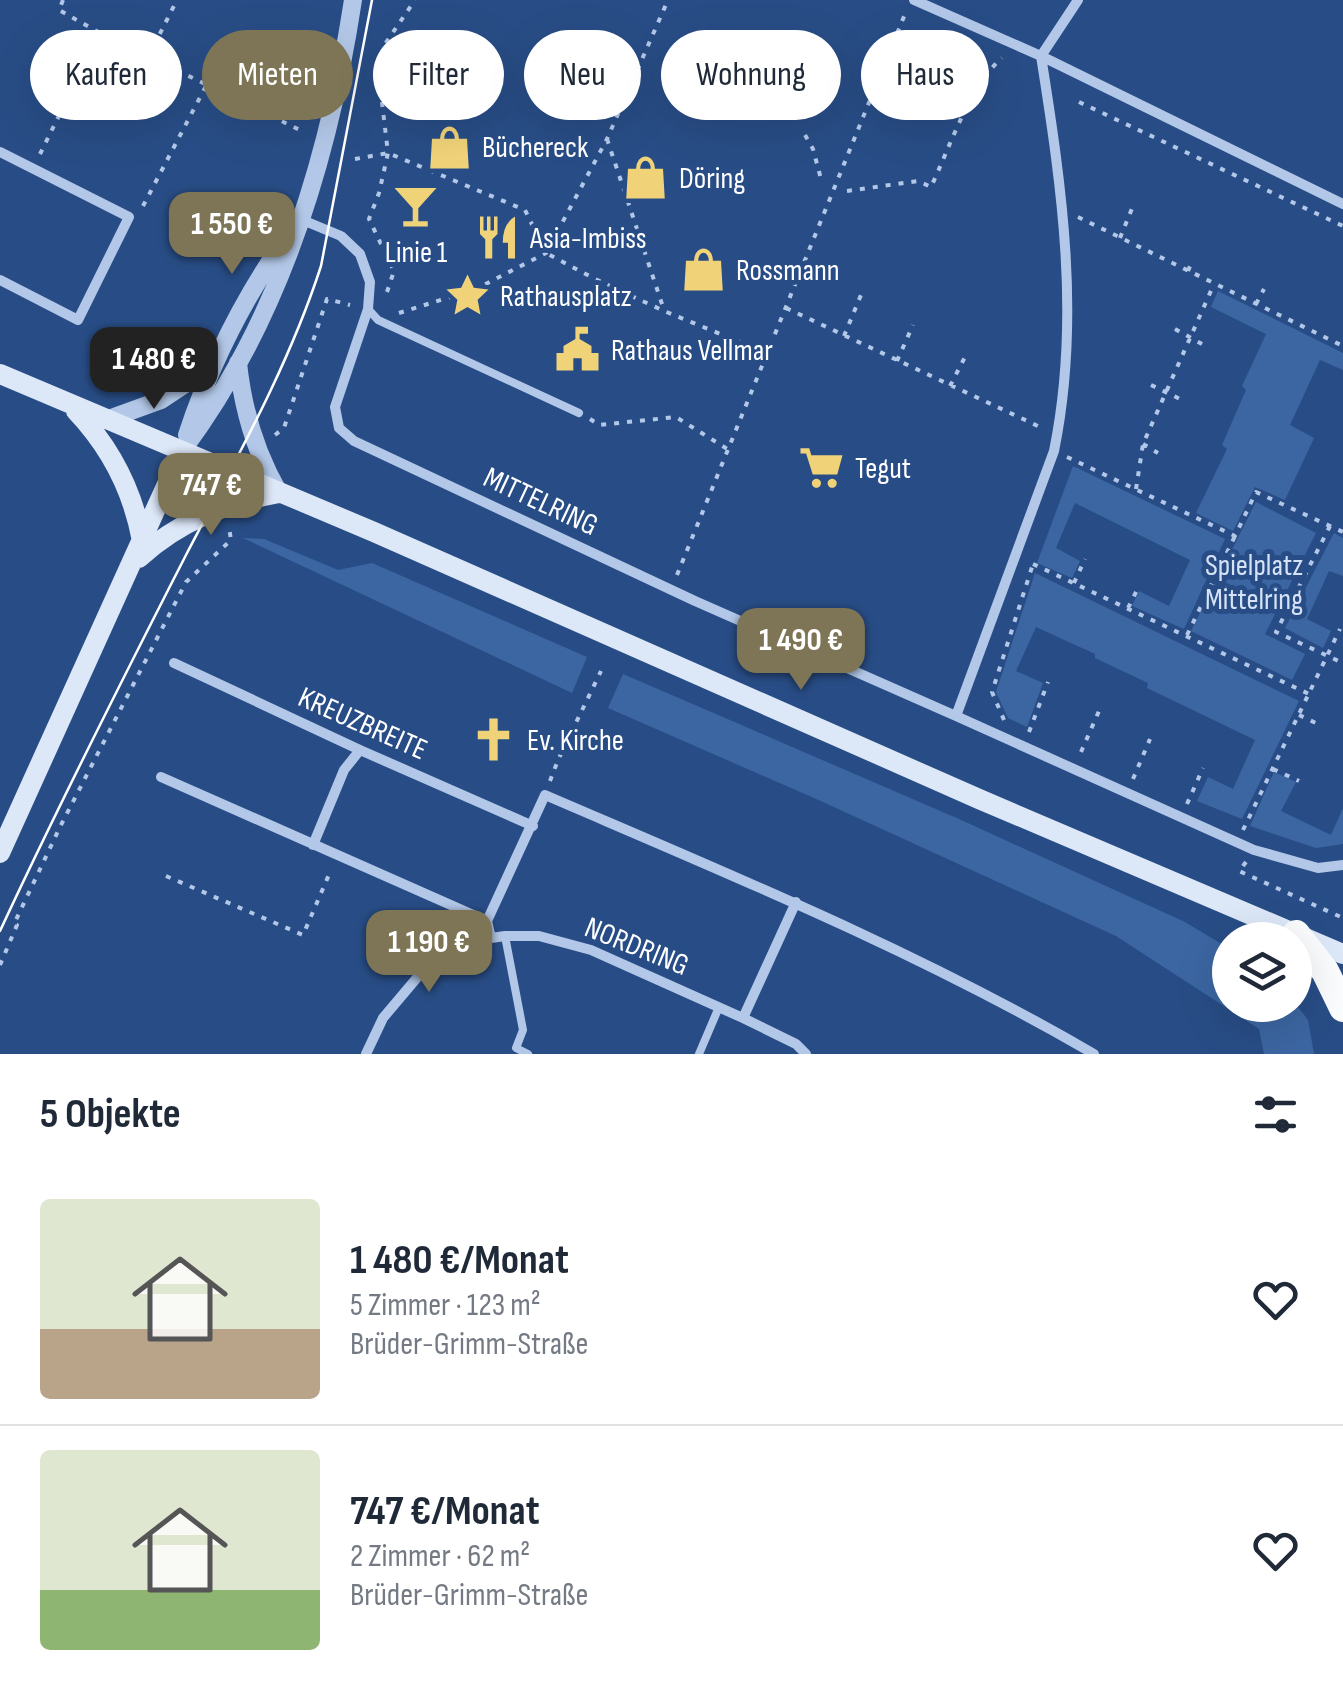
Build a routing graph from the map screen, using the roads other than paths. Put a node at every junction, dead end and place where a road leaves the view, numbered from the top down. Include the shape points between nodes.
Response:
1 (353, 0) edge
2 (1078, 0) edge
3 (910, 5) edge
4 (1036, 54) junction
5 (0, 152) edge
6 (1343, 204) edge
7 (299, 219) junction
8 (0, 280) edge
9 (368, 310) junction
10 (238, 363) junction
11 (214, 364) junction
12 (0, 374) edge
13 (70, 406) junction
14 (579, 413) road end
15 (106, 420) junction
16 (182, 451) junction
17 (279, 492) junction
18 (142, 541) junction
19 (132, 564) junction
20 (174, 664) dead end
21 (956, 716) junction
22 (360, 750) junction
23 (161, 777) dead end
24 (533, 826) junction
25 (312, 845) junction
26 (0, 853) edge
27 (1343, 865) edge
28 (796, 902) junction
29 (487, 920) junction
30 (1268, 922) edge
31 (506, 936) junction
32 (491, 938) junction
33 (1312, 941) edge
34 (1312, 954) edge
35 (1343, 954) edge
36 (718, 1007) junction
37 (1343, 1008) edge
38 (743, 1018) junction
39 (366, 1054) edge
40 (528, 1054) edge
41 (699, 1054) edge
42 (806, 1054) edge
43 (1094, 1054) edge

1 - 7 street via 319,163
2 - 4 street
3 - 4 street
4 - 6 street
4 - 21 street via 1062,209 1068,348 1054,451
5 - 8 street via 129,217 78,320
7 - 9 street, MITTELRING via 341,236 360,254 370,282
7 - 10 street via 287,261
7 - 11 street
9 - 14 lane
9 - 21 street, MITTELRING via 335,407 339,428 364,446
10 - 16 street
10 - 17 street via 246,416
11 - 15 street via 161,400
11 - 16 street
12 - 13 main road
13 - 15 main road
13 - 18 main road via 118,467
15 - 16 main road
16 - 17 main road
16 - 18 main road
17 - 19 main road via 193,520
17 - 30 main road
18 - 19 main road
19 - 26 main road
20 - 22 street, KREUZBREITE
21 - 27 street, MITTELRING via 1254,850 1318,868
22 - 24 street, KREUZBREITE
22 - 25 street via 344,770
23 - 25 street
24 - 28 street via 546,795
24 - 29 street
25 - 29 street
28 - 38 street
28 - 43 street via 992,996
29 - 32 street
31 - 32 street, NORDRING
31 - 36 street, NORDRING via 538,936 591,950
31 - 40 lane via 523,1030 516,1048
32 - 39 street, NORDRING via 421,973 382,1018
33 - 35 main road
34 - 37 highway
36 - 38 street, NORDRING
36 - 41 lane
38 - 42 street, NORDRING

